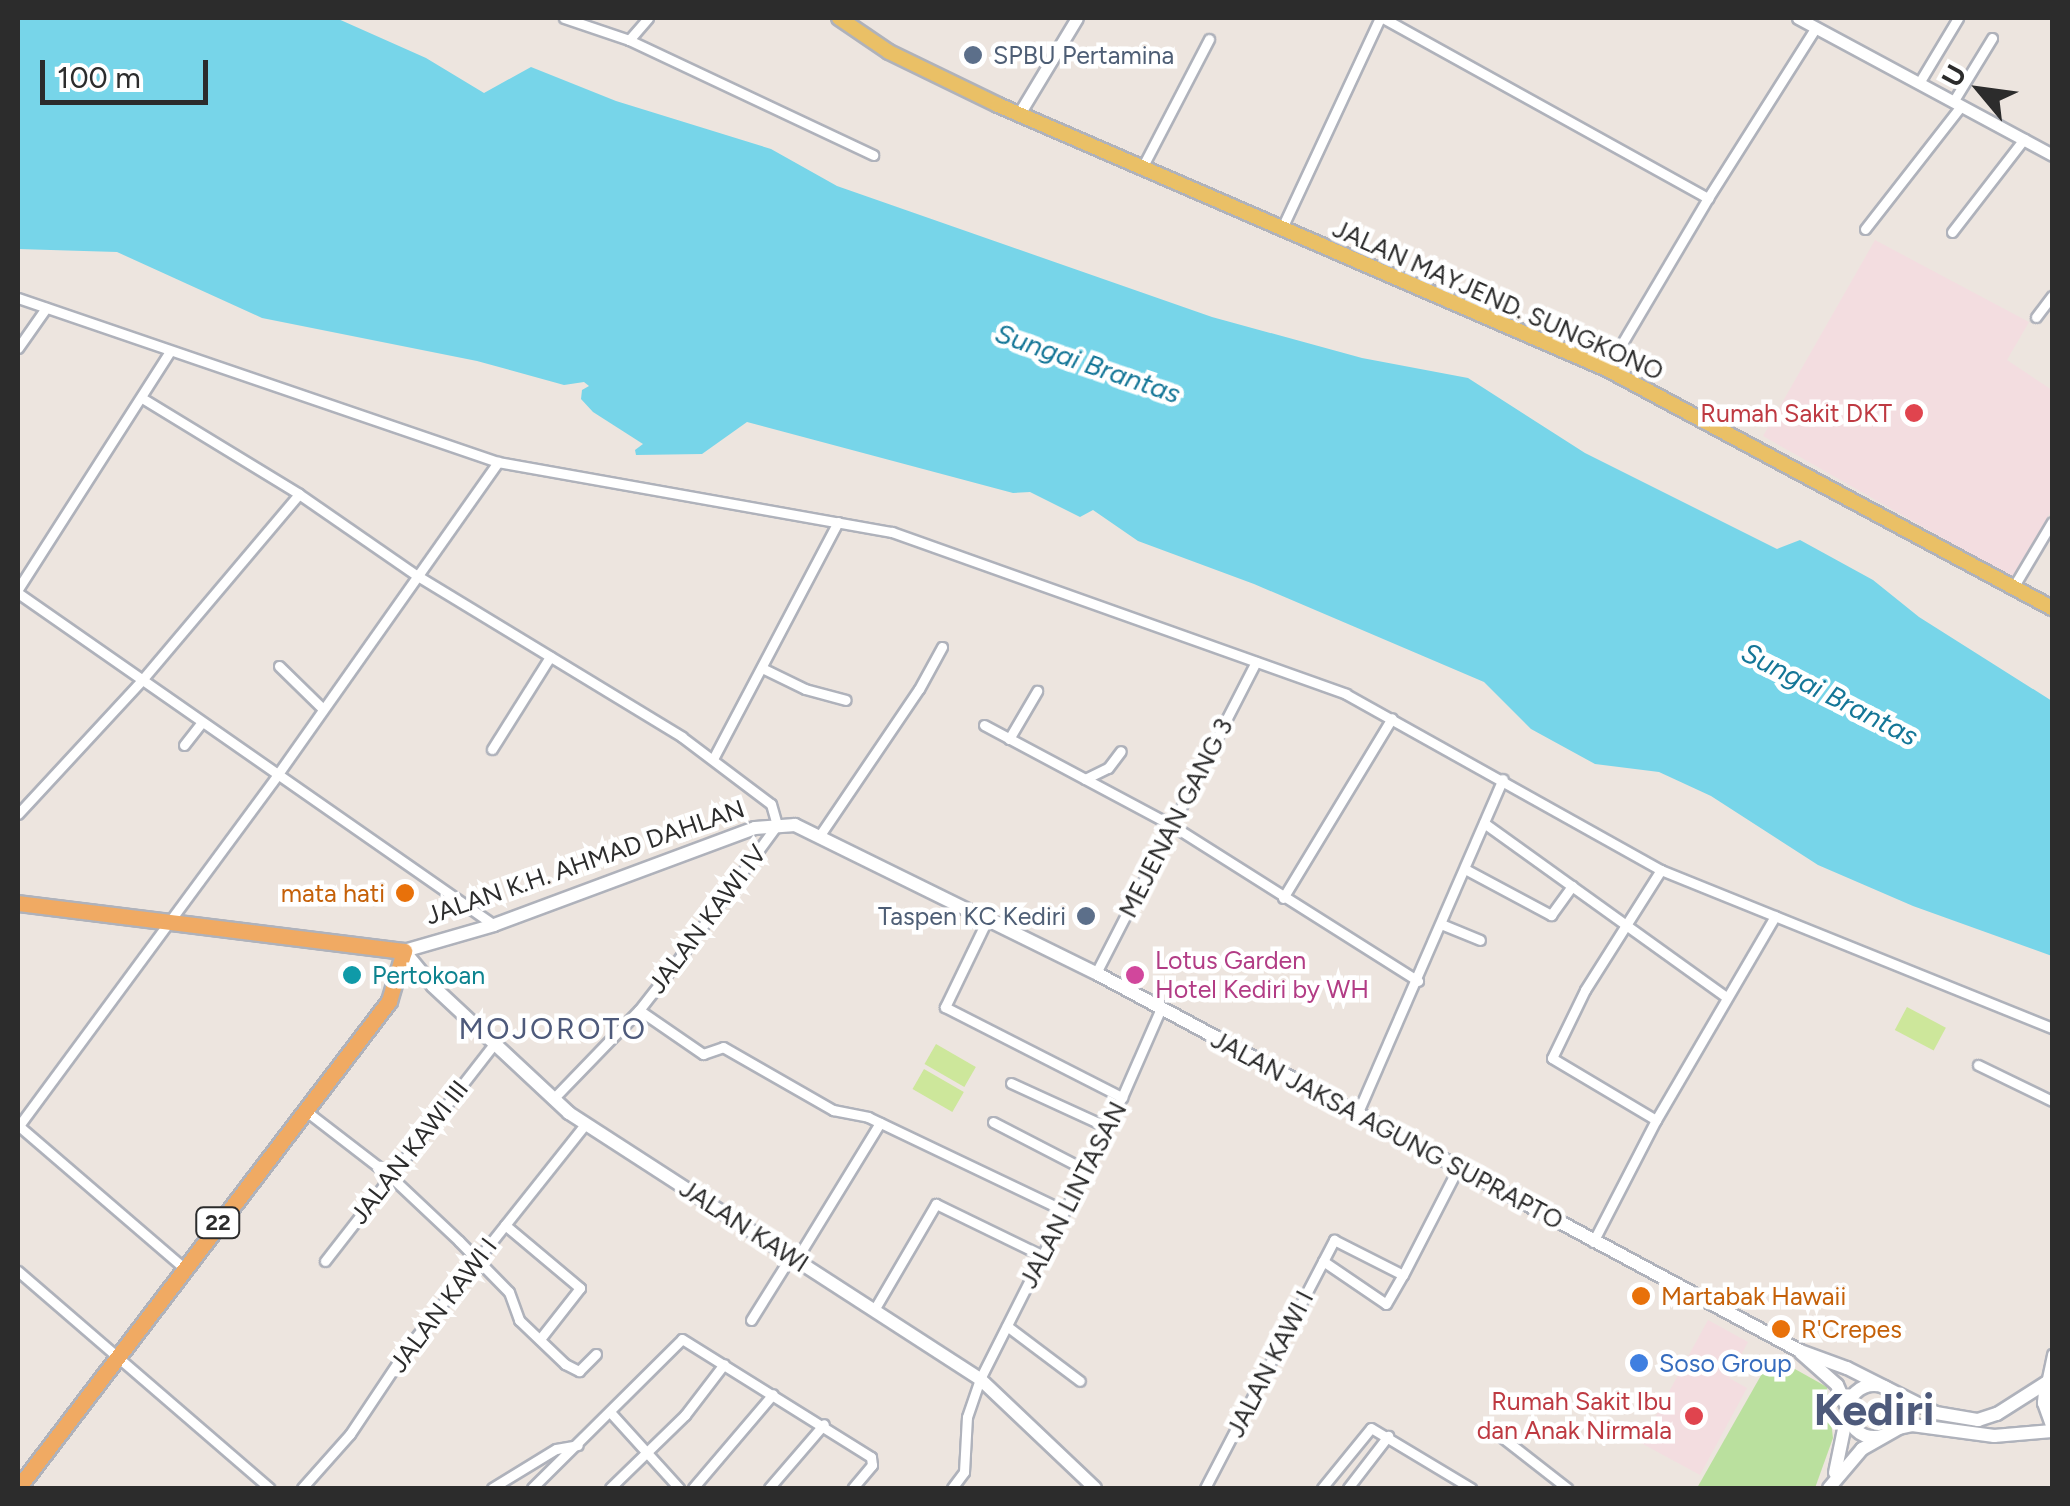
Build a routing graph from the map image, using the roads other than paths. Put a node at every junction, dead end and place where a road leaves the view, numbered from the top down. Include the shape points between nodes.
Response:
1 (564, 18) edge
2 (648, 18) edge
3 (838, 18) edge
4 (1077, 18) edge
5 (1381, 18) edge
6 (1798, 18) edge
7 (1958, 18) edge
8 (1816, 27) junction
9 (1992, 38) dead end
10 (1209, 39) dead end
11 (629, 40) junction
12 (1920, 83) junction
13 (1957, 104) junction
14 (1019, 114) junction
15 (2024, 139) junction
16 (874, 155) dead end
17 (2052, 155) edge
18 (1143, 166) junction
19 (1708, 198) junction
20 (1282, 228) junction
21 (1865, 228) dead end
22 (1952, 232) dead end
23 (2052, 296) edge
24 (18, 298) edge
25 (46, 308) junction
26 (2036, 317) dead end
27 (18, 348) edge
28 (170, 351) junction
29 (1607, 369) junction
30 (142, 398) junction
31 (498, 462) junction
32 (300, 494) junction
33 (838, 522) junction
34 (2052, 522) edge
35 (416, 575) junction
36 (2014, 586) junction
37 (18, 591) edge
38 (2052, 608) edge
39 (942, 647) dead end
40 (550, 656) junction
41 (1256, 662) junction
42 (278, 666) dead end
43 (762, 668) junction
44 (142, 680) junction
45 (1037, 691) dead end
46 (846, 700) dead end
47 (322, 708) junction
48 (1392, 718) junction
49 (202, 722) junction
50 (984, 725) dead end
51 (1009, 738) junction
52 (184, 744) dead end
53 (492, 750) dead end
54 (1120, 751) dead end
55 (713, 759) junction
56 (278, 774) junction
57 (1085, 779) junction
58 (1503, 779) junction
59 (18, 814) edge
60 (1484, 823) junction
61 (778, 824) junction
62 (1173, 826) junction
63 (820, 835) junction
64 (865, 858) joint
65 (1464, 869) junction
66 (1661, 870) junction
67 (1572, 886) junction
68 (1283, 898) junction
69 (18, 903) edge
70 (1775, 916) junction
71 (988, 918) junction
72 (1441, 924) junction
73 (1626, 924) junction
74 (168, 925) junction
75 (494, 925) junction
76 (1480, 940) dead end
77 (404, 951) junction
78 (1096, 973) junction
79 (1418, 981) junction
80 (1726, 997) junction
81 (1161, 1008) junction
82 (639, 1010) junction
83 (2052, 1028) edge
84 (494, 1044) junction
85 (1978, 1065) dead end
86 (1012, 1083) dead end
87 (1122, 1097) junction
88 (553, 1100) junction
89 (2052, 1101) edge
90 (306, 1111) junction
91 (1358, 1112) junction
92 (1656, 1120) junction
93 (992, 1122) dead end
94 (586, 1123) junction
95 (880, 1123) junction
96 (18, 1126) edge
97 (1107, 1127) junction
98 (1459, 1166) junction
99 (1086, 1170) junction
100 (389, 1176) junction
101 (1065, 1212) junction
102 (505, 1225) junction
103 (1593, 1242) junction
104 (1043, 1256) junction
105 (793, 1258) junction
106 (476, 1259) junction
107 (325, 1260) dead end
108 (1324, 1261) junction
109 (183, 1267) junction
110 (18, 1270) edge
111 (1403, 1275) junction
112 (874, 1310) junction
113 (751, 1320) dead end
114 (1008, 1326) junction
115 (540, 1339) junction
116 (1800, 1351) junction
117 (596, 1354) dead end
118 (2052, 1354) edge
119 (116, 1360) junction
120 (724, 1364) junction
121 (980, 1379) junction
122 (1080, 1381) dead end
123 (2049, 1381) edge
124 (1886, 1388) junction
125 (773, 1394) junction
126 (1848, 1410) junction
127 (610, 1412) junction
128 (824, 1424) junction
129 (2052, 1428) edge
130 (1494, 1431) dead end
131 (1887, 1433) junction
132 (1388, 1436) junction
133 (578, 1446) junction
134 (648, 1453) junction
135 (1830, 1487) edge
136 (18, 1488) edge
137 (270, 1488) edge
138 (302, 1488) edge
139 (492, 1488) edge
140 (532, 1488) edge
141 (610, 1488) edge
142 (679, 1488) edge
143 (693, 1488) edge
144 (769, 1488) edge
145 (853, 1488) edge
146 (952, 1488) edge
147 (1095, 1488) edge
148 (1205, 1488) edge
149 (1322, 1488) edge
150 (1348, 1488) edge
151 (1471, 1488) edge
152 (1566, 1488) edge

1 - 11 street
2 - 11 street
3 - 14 main road, JALAN MAYJEND. SUNGKONO via 915,66
4 - 14 street
5 - 19 street
5 - 20 street
6 - 8 street
7 - 12 street
8 - 12 street
8 - 19 street
9 - 13 street
10 - 18 street
11 - 16 street
12 - 13 street
13 - 15 street
13 - 21 street
14 - 18 main road, JALAN MAYJEND. SUNGKONO
15 - 17 street
15 - 22 street
18 - 20 main road, JALAN MAYJEND. SUNGKONO
19 - 29 street
20 - 29 main road, JALAN MAYJEND. SUNGKONO
23 - 26 street
24 - 25 street
25 - 27 street
25 - 28 street
28 - 30 street
28 - 31 street
29 - 36 main road, JALAN MAYJEND. SUNGKONO
30 - 32 street
30 - 37 street
31 - 33 street
31 - 35 street
32 - 35 street
32 - 44 street
33 - 41 street via 892,532
33 - 43 street
34 - 36 street
35 - 40 street
35 - 47 street
36 - 38 main road, JALAN MAYJEND. SUNGKONO
37 - 44 street
39 - 63 street
40 - 53 street
40 - 55 street
41 - 48 street
41 - 62 street, MEJENAN GANG 3
42 - 47 street
43 - 46 street
43 - 55 street
44 - 49 street
44 - 59 street
45 - 51 street
47 - 56 street
48 - 58 street
48 - 68 street
49 - 52 street
49 - 56 street
50 - 51 street
51 - 57 street
54 - 57 street via 1108,768
55 - 61 street via 766,798
56 - 74 street
56 - 75 street
57 - 62 street
58 - 60 street
58 - 66 street
60 - 65 street
60 - 67 street
61 - 63 main road, JALAN K.H. AHMAD DAHLAN
61 - 75 main road, JALAN K.H. AHMAD DAHLAN
61 - 82 street, JALAN KAWI IV
62 - 68 street
62 - 78 street, MEJENAN GANG 3
63 - 64 main road, JALAN K.H. AHMAD DAHLAN
64 - 71 main road, JALAN JAKSA AGUNG SUPRAPTO
65 - 67 street via 1551,915
65 - 72 street
66 - 70 street
66 - 73 street
67 - 73 street
68 - 79 street
69 - 74 highway, JALAN K.H. AHMAD DAHLAN
70 - 80 street
70 - 83 street
71 - 78 main road, JALAN JAKSA AGUNG SUPRAPTO
71 - 87 street via 945,1007
72 - 76 street
72 - 79 street
73 - 80 street
73 - 92 street via 1552,1058
74 - 77 highway, JALAN K.H. AHMAD DAHLAN
74 - 96 street
75 - 77 main road, JALAN K.H. AHMAD DAHLAN
77 - 84 main road, JALAN KAWI
77 - 90 highway, 22 via 389,1001
78 - 81 main road, JALAN JAKSA AGUNG SUPRAPTO
79 - 91 street
80 - 92 street
81 - 87 street, JALAN LINTASAN
81 - 91 main road, JALAN JAKSA AGUNG SUPRAPTO
82 - 88 street, JALAN KAWI IV
82 - 95 street via 703,1054 723,1047 833,1110
84 - 88 main road, JALAN KAWI
84 - 100 street, JALAN KAWI III
85 - 89 street
86 - 97 street
87 - 97 street, JALAN LINTASAN
88 - 94 main road, JALAN KAWI
90 - 100 street
90 - 109 highway, 22
91 - 98 main road, JALAN JAKSA AGUNG SUPRAPTO
92 - 103 street
93 - 99 street
94 - 102 street, JALAN KAWI I
94 - 105 main road, JALAN KAWI
95 - 101 street
95 - 105 street
96 - 109 street
97 - 99 street, JALAN LINTASAN
98 - 103 main road, JALAN JAKSA AGUNG SUPRAPTO
98 - 111 street
99 - 101 street, JALAN LINTASAN
100 - 106 street
100 - 107 street, JALAN KAWI III
101 - 104 street, JALAN LINTASAN
102 - 106 street, JALAN KAWI I
102 - 115 street via 580,1288
103 - 116 main road, JALAN JAKSA AGUNG SUPRAPTO
104 - 112 street via 936,1204
104 - 114 street, JALAN LINTASAN
105 - 112 main road, JALAN KAWI
105 - 113 street
106 - 115 street via 509,1292 519,1320
106 - 138 street, JALAN KAWI I via 350,1434
108 - 111 street, JALAN KAWI I via 1335,1239
108 - 111 street via 1386,1304
108 - 148 street, JALAN KAWI I
109 - 119 highway, 22
110 - 119 street
112 - 121 main road, JALAN KAWI
114 - 121 street, JALAN LINTASAN
114 - 122 street
115 - 117 street via 576,1371
116 - 124 main road
116 - 126 main road via 1837,1385
118 - 123 street
119 - 136 highway, 22
119 - 137 street
120 - 125 street
120 - 127 street via 680,1339
120 - 134 street
121 - 146 street, JALAN LINTASAN via 968,1417 964,1472
121 - 147 main road, JALAN KAWI
123 - 124 main road via 1997,1414 1962,1420
123 - 129 main road via 2044,1403
124 - 126 main road via 1861,1388
124 - 131 main road via 1900,1410
125 - 128 street
125 - 143 street
126 - 131 main road via 1861,1434
126 - 135 main road
127 - 133 street
127 - 134 street
128 - 144 street
128 - 145 street via 873,1460
129 - 131 main road via 1994,1436 1912,1425
130 - 152 street
131 - 135 main road via 1862,1449
132 - 149 street via 1368,1430
132 - 150 street
132 - 151 street
133 - 139 street via 556,1449
133 - 140 street
134 - 141 street
134 - 142 street

